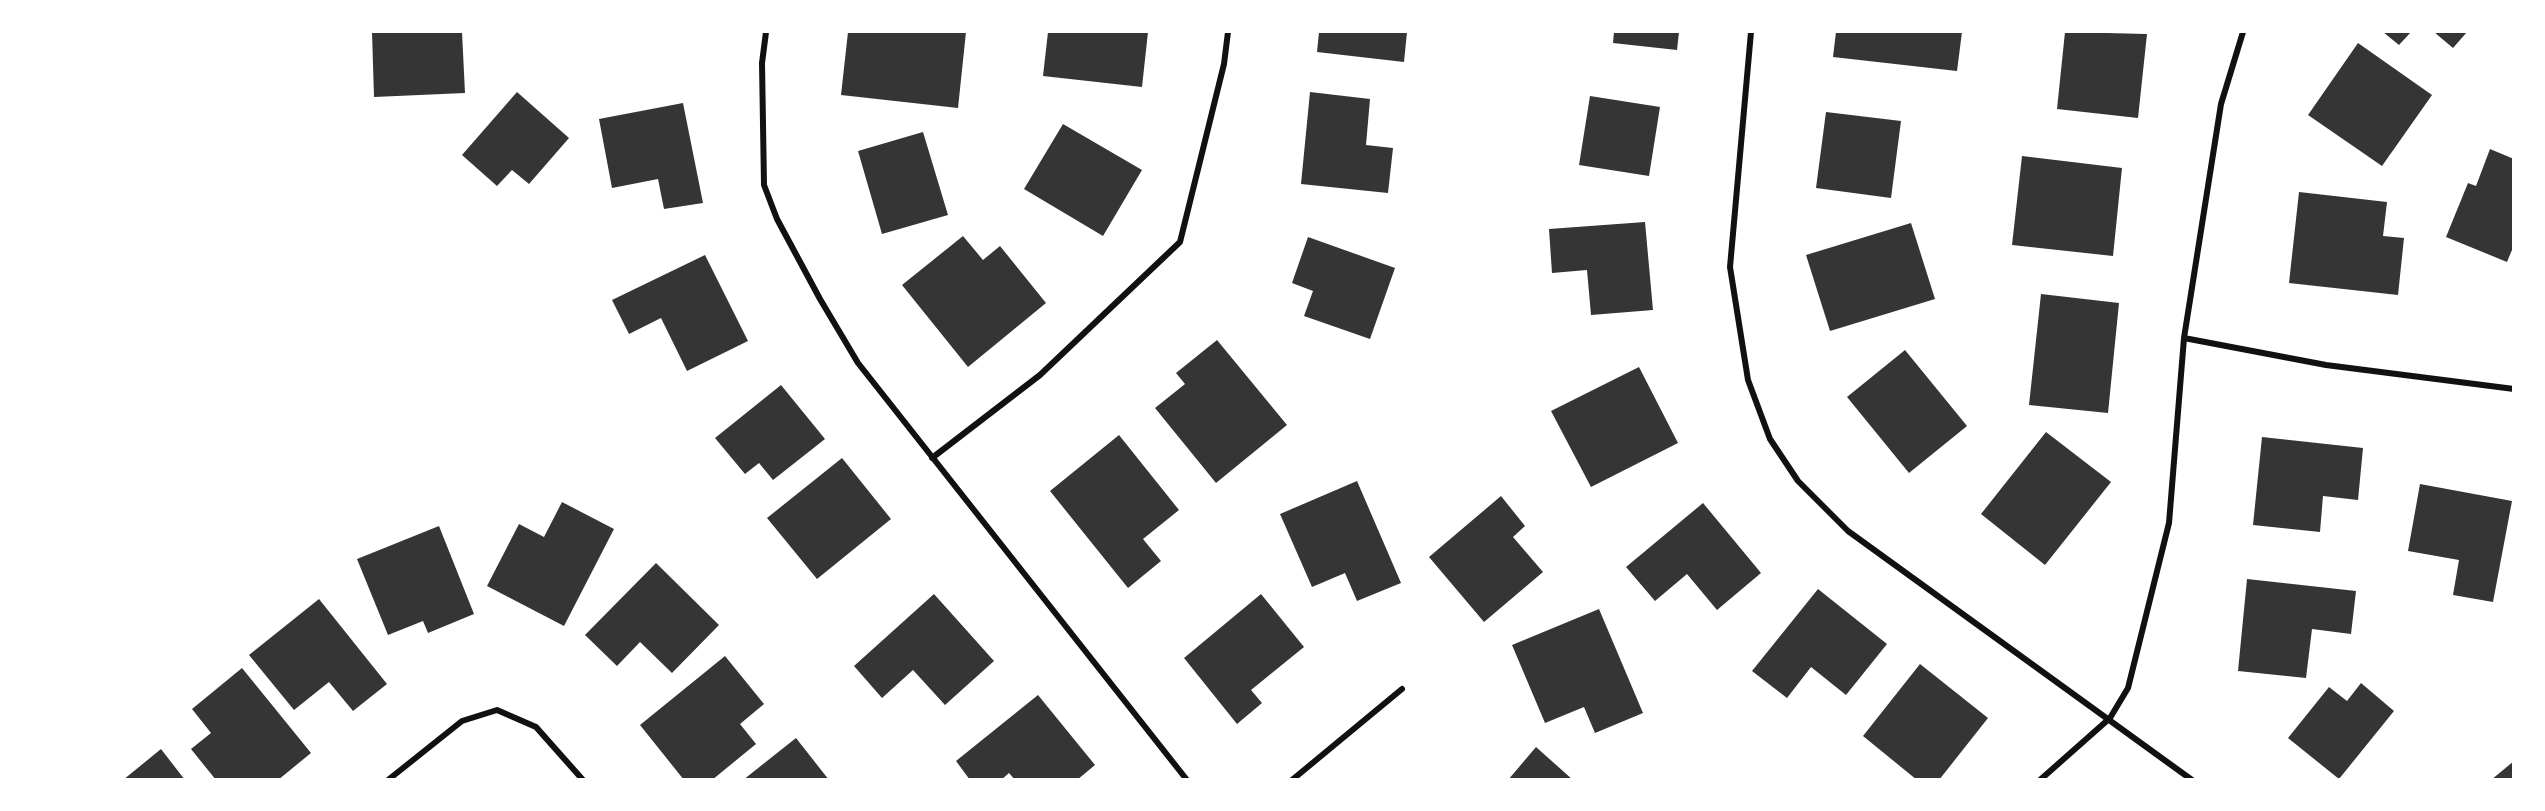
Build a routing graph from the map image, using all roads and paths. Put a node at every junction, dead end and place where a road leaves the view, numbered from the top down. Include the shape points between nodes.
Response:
1 (766, 32) edge
2 (1228, 32) edge
3 (1751, 32) edge
4 (2243, 32) edge
5 (2184, 338) junction
6 (2514, 388) edge
7 (932, 458) junction
8 (1402, 688) dead end
9 (2110, 718) junction
10 (388, 780) edge
11 (583, 780) edge
12 (1187, 780) edge
13 (1292, 780) edge
14 (2040, 780) edge
15 (2192, 780) edge

1 - 7 street via 762,63 764,185 777,219 858,363
2 - 7 street via 1224,64 1180,242 1040,375
3 - 9 street via 1730,267 1748,380 1770,439 1798,481 1848,531
4 - 5 street via 2221,104
5 - 6 street via 2326,365
5 - 9 street via 2169,523 2128,688
7 - 12 street
8 - 13 street
9 - 14 street
9 - 15 street
10 - 11 street via 462,721 497,710 536,727

